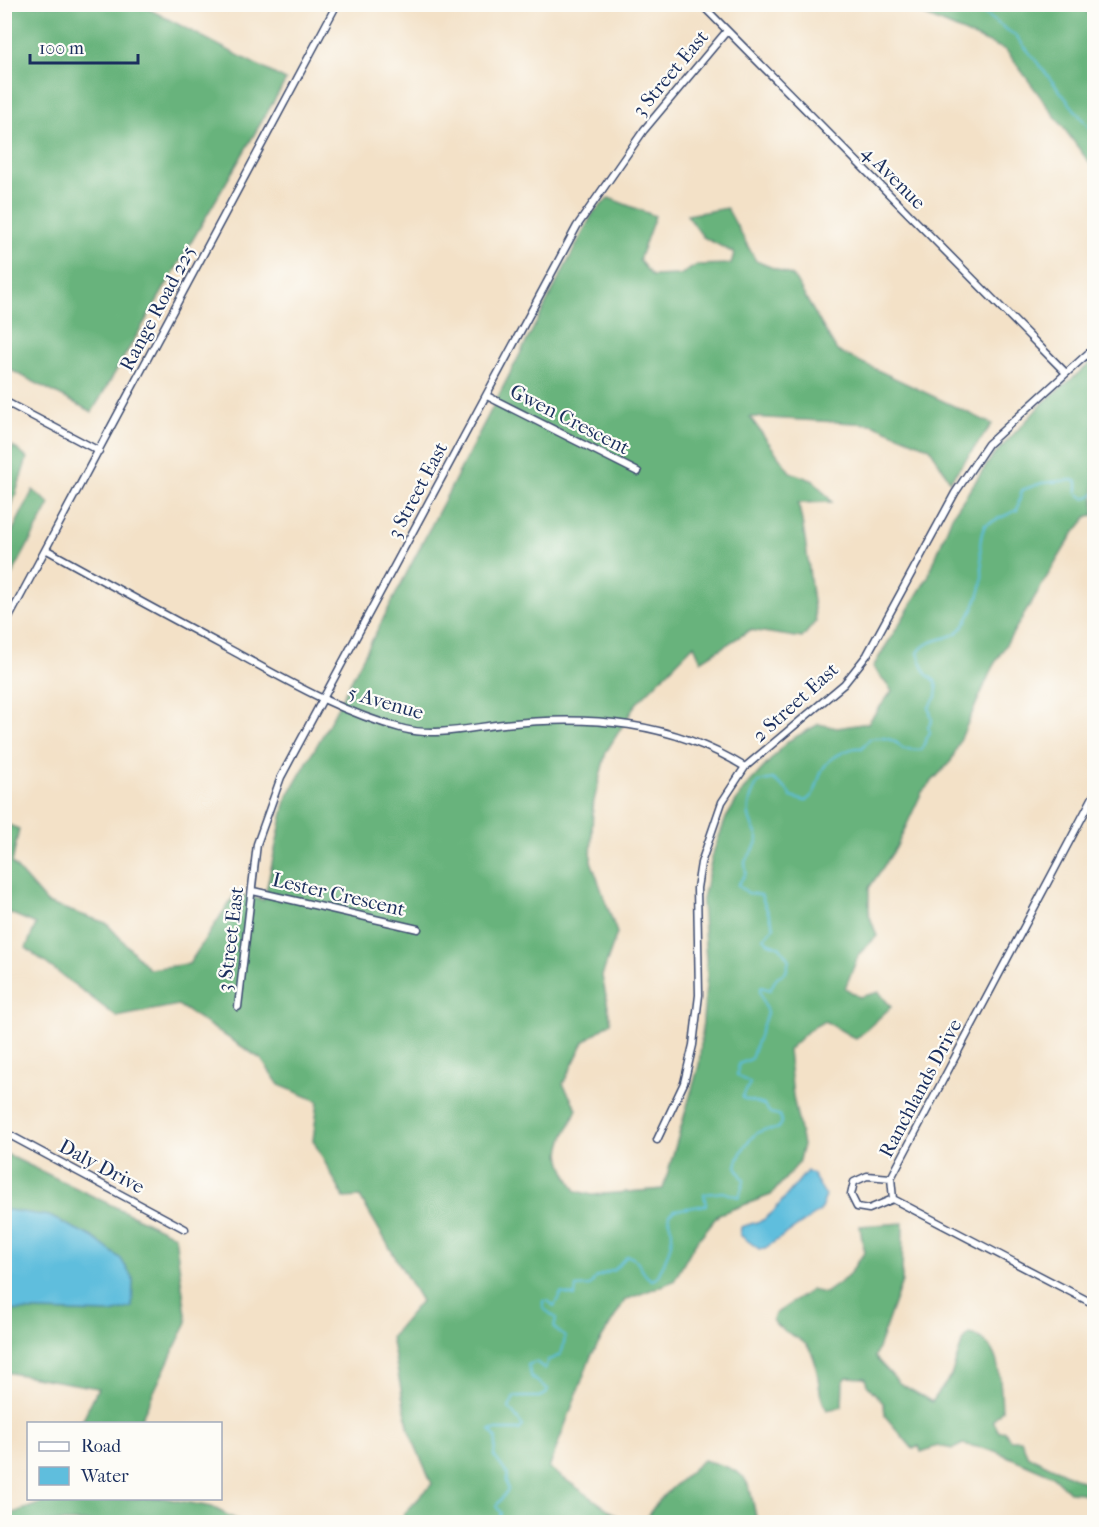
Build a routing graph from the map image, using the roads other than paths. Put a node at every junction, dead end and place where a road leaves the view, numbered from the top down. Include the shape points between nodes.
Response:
1 (337, 4) edge
2 (701, 4) edge
3 (726, 32) junction
4 (1095, 348) edge
5 (1065, 372) junction
6 (487, 396) junction
7 (4, 401) edge
8 (99, 451) junction
9 (638, 472) dead end
10 (47, 550) junction
11 (4, 627) edge
12 (322, 700) junction
13 (745, 767) junction
14 (1095, 795) edge
15 (253, 891) junction
16 (418, 929) dead end
17 (238, 1007) dead end
18 (4, 1132) edge
19 (657, 1140) dead end
20 (891, 1178) junction
21 (893, 1199) junction
22 (185, 1229) dead end
23 (1095, 1304) edge

1 - 8 street, Range Road 225
2 - 3 street, 4 Avenue
3 - 5 street, 4 Avenue
3 - 6 street, 3 Street East via 601,188
4 - 5 street, 2 Street East
5 - 13 street, 2 Street East via 999,432 973,464 894,610 844,684
6 - 9 street, Gwen Crescent
6 - 12 street, 3 Street East
7 - 8 street
8 - 10 street, Range Road 225
10 - 11 street, Range Road 225
10 - 12 street, 5 Avenue
12 - 13 street, 5 Avenue via 406,730 431,732 577,718 609,721 660,730
12 - 15 street, 3 Street East via 281,777 261,829
13 - 19 street, 2 Street East via 722,802 701,862 697,888 699,995 693,1045 684,1083
14 - 20 street, Ranchlands Drive
15 - 16 street, Lester Crescent
15 - 17 street, 3 Street East
18 - 22 street, Daly Drive
20 - 21 street, Ranchlands Drive
20 - 21 street via 867,1176 854,1182 851,1195 857,1207 869,1209
21 - 23 street

